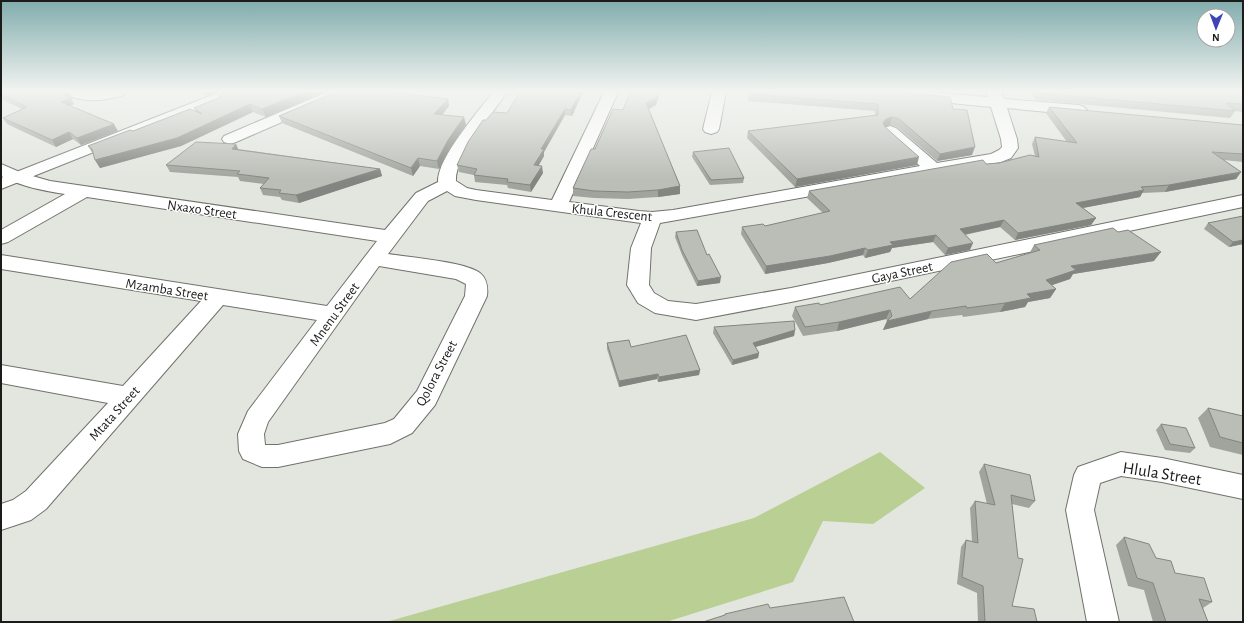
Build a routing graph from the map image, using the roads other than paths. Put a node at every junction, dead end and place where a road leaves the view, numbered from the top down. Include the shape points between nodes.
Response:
1 (154, 121) edge
2 (272, 121) edge
3 (479, 121) edge
4 (597, 121) edge
5 (713, 121) edge
6 (1003, 121) edge
7 (711, 129) dead end
8 (890, 131) edge
9 (230, 139) dead end
10 (933, 169) junction
11 (6, 176) edge
12 (447, 184) junction
13 (84, 191) junction
14 (1243, 201) edge
15 (558, 206) junction
16 (652, 218) junction
17 (390, 236) junction
18 (1, 238) edge
19 (374, 259) junction
20 (1, 262) edge
21 (218, 297) junction
22 (332, 316) junction
23 (2, 375) edge
24 (129, 397) junction
25 (262, 456) joint
26 (1243, 487) edge
27 (1, 517) edge
28 (1104, 622) edge

1 - 11 street
2 - 9 street
3 - 12 street via 453,158 448,169
4 - 15 street
5 - 7 street
6 - 10 street, Khula Crescent via 1010,148 1005,154 973,163
8 - 10 street
10 - 16 street, Khula Crescent
11 - 13 street, Nxaxo Street
12 - 15 street, Khula Crescent via 462,192 476,195
12 - 17 street, Mnenu Street via 422,197
13 - 17 street, Nxaxo Street
13 - 18 street
14 - 16 street, Gaya Street via 791,295 696,312 663,308 646,298 638,285 641,248
15 - 16 street, Khula Crescent
17 - 19 street, Mnenu Street
19 - 22 street, Mnenu Street
19 - 25 street, Qolora Street via 458,272 476,281 476,296 426,398 403,426 390,433 278,456
20 - 21 street, Mzamba Street
21 - 22 street, Mzamba Street
21 - 24 street, Mtata Street
22 - 25 street, Mnenu Street via 257,418 251,434 252,451
23 - 24 street
24 - 27 street, Mtata Street via 36,500 21,511
26 - 28 street, Hlula Street via 1121,464 1088,475 1080,510

